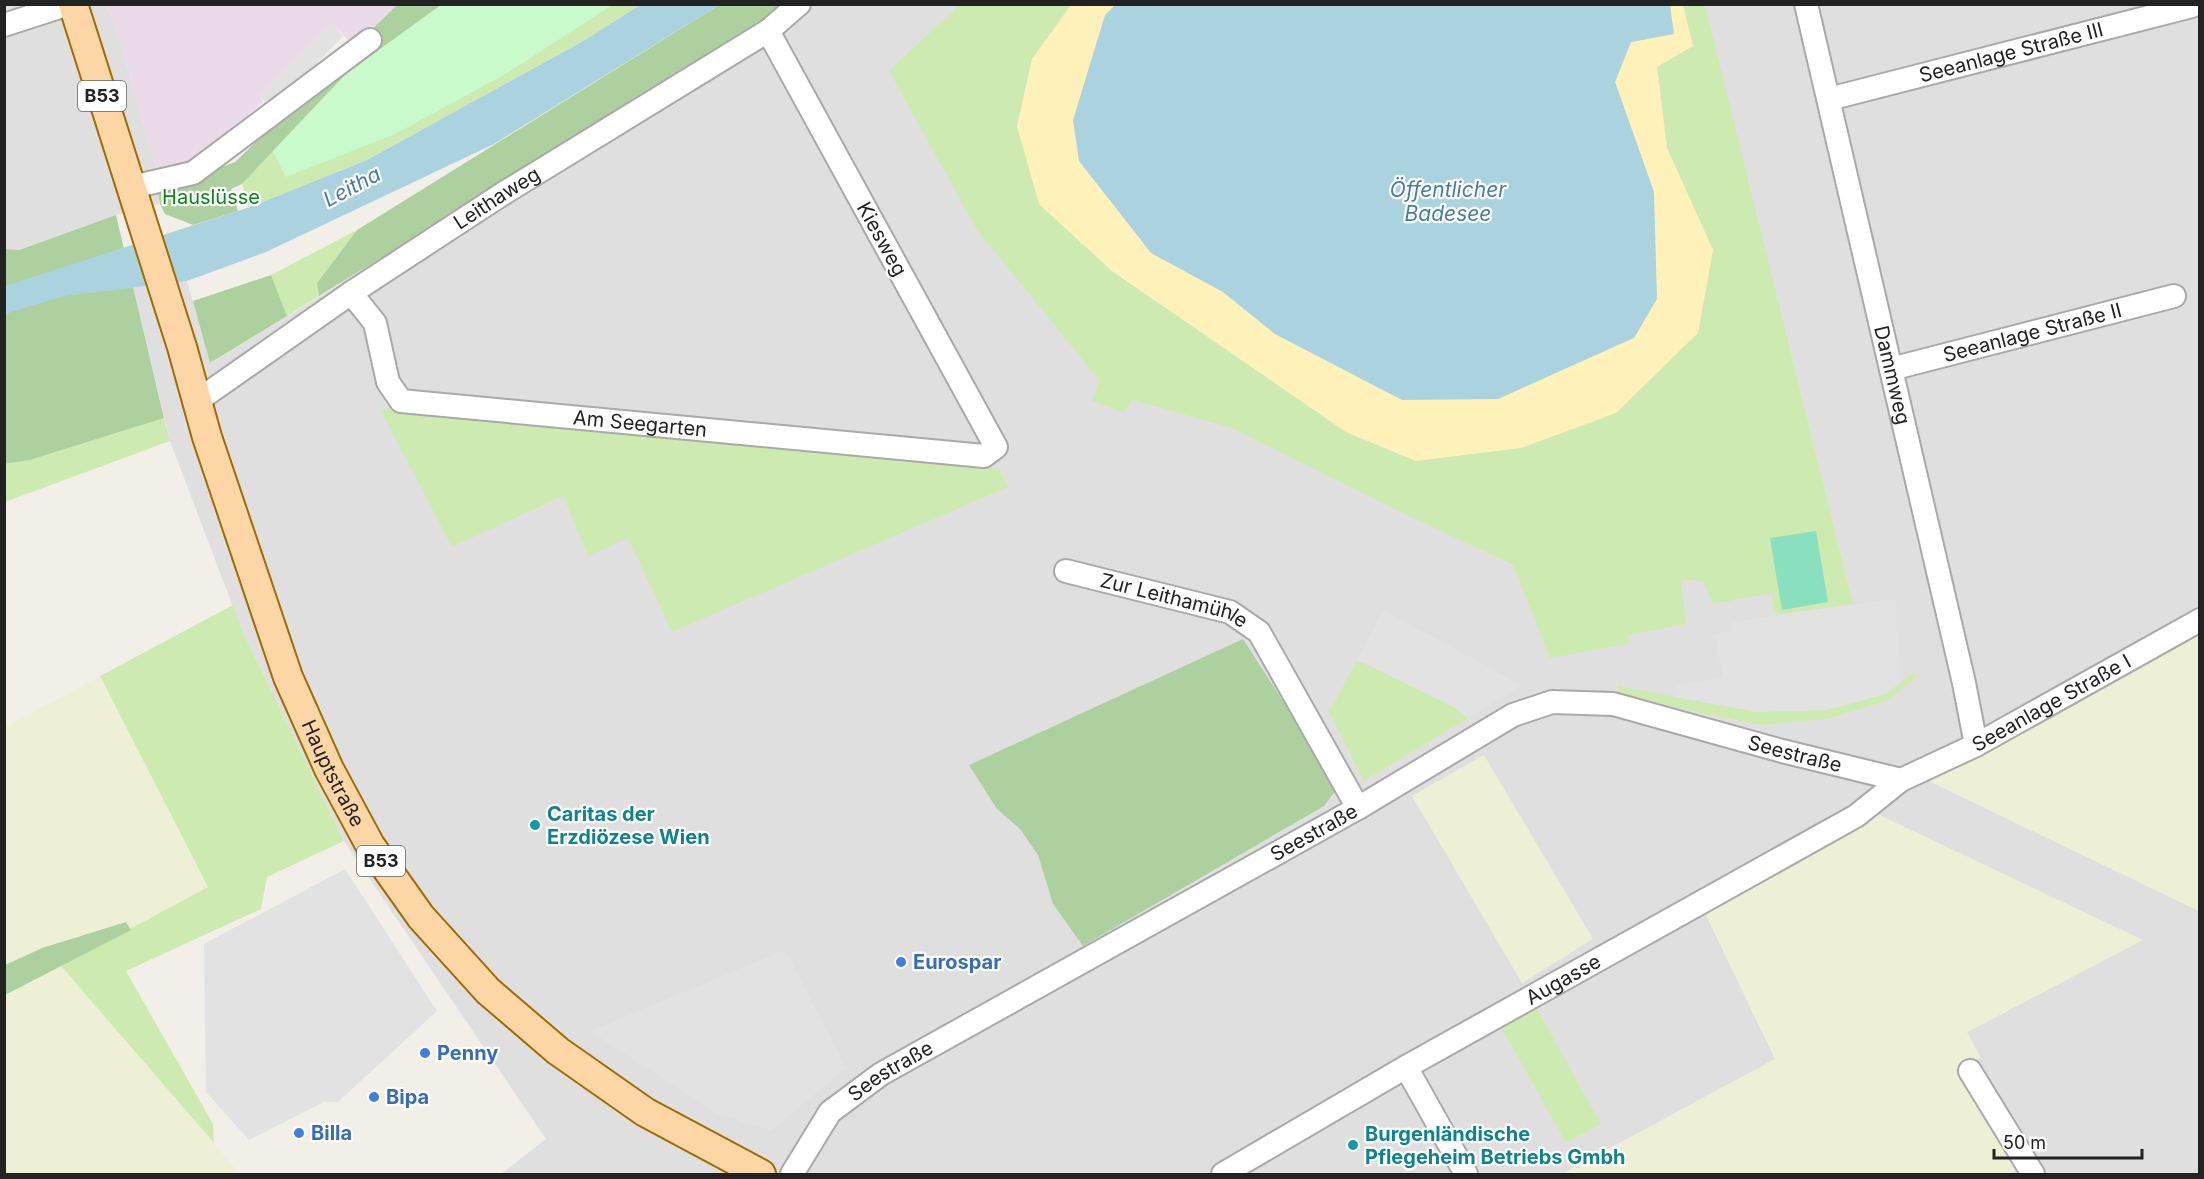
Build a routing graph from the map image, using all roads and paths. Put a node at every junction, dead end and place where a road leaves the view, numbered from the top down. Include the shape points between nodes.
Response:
1 (71, 4) edge
2 (799, 4) edge
3 (1806, 4) edge
4 (2192, 6) edge
5 (4, 25) edge
6 (768, 31) junction
7 (370, 40) dead end
8 (1829, 99) junction
9 (134, 194) junction
10 (351, 292) junction
11 (2174, 296) dead end
12 (1891, 369) junction
13 (197, 401) junction
14 (996, 447) joint
15 (1066, 571) dead end
16 (2199, 620) edge
17 (1976, 745) junction
18 (1901, 780) junction
19 (1358, 807) junction
20 (1406, 1067) junction
21 (1970, 1071) dead end
22 (760, 1174) edge
23 (792, 1174) edge
24 (1223, 1174) edge
25 (1466, 1174) edge
26 (2033, 1174) edge

1 - 5 street
1 - 9 main road, B53
2 - 6 street, Leithaweg
3 - 8 street, Dammweg
4 - 8 street, Seeanlage Straße III
6 - 10 street, Leithaweg
6 - 14 street, Kiesweg
7 - 9 street via 193,173
8 - 12 street, Dammweg
9 - 13 main road, Hauptstraße / B53
10 - 13 street, Leithaweg
10 - 14 street, Am Seegarten via 375,323 388,382 401,401 984,456
11 - 12 street, Seeanlage Straße II
12 - 17 street, Dammweg
13 - 22 main road, Hauptstraße / B53 via 288,677 350,811 421,917 488,991 558,1051 645,1112
15 - 19 street, Zur Leithamühle via 1230,612 1259,632
16 - 17 street, Seeanlage Straße I
17 - 18 street, Seeanlage Straße I
18 - 19 street, Seestraße via 1613,704 1552,702 1513,715
18 - 20 street, Augasse via 1856,816
19 - 23 street, Seestraße via 881,1074 830,1112
20 - 24 street, Augasse
20 - 25 street
21 - 26 street

